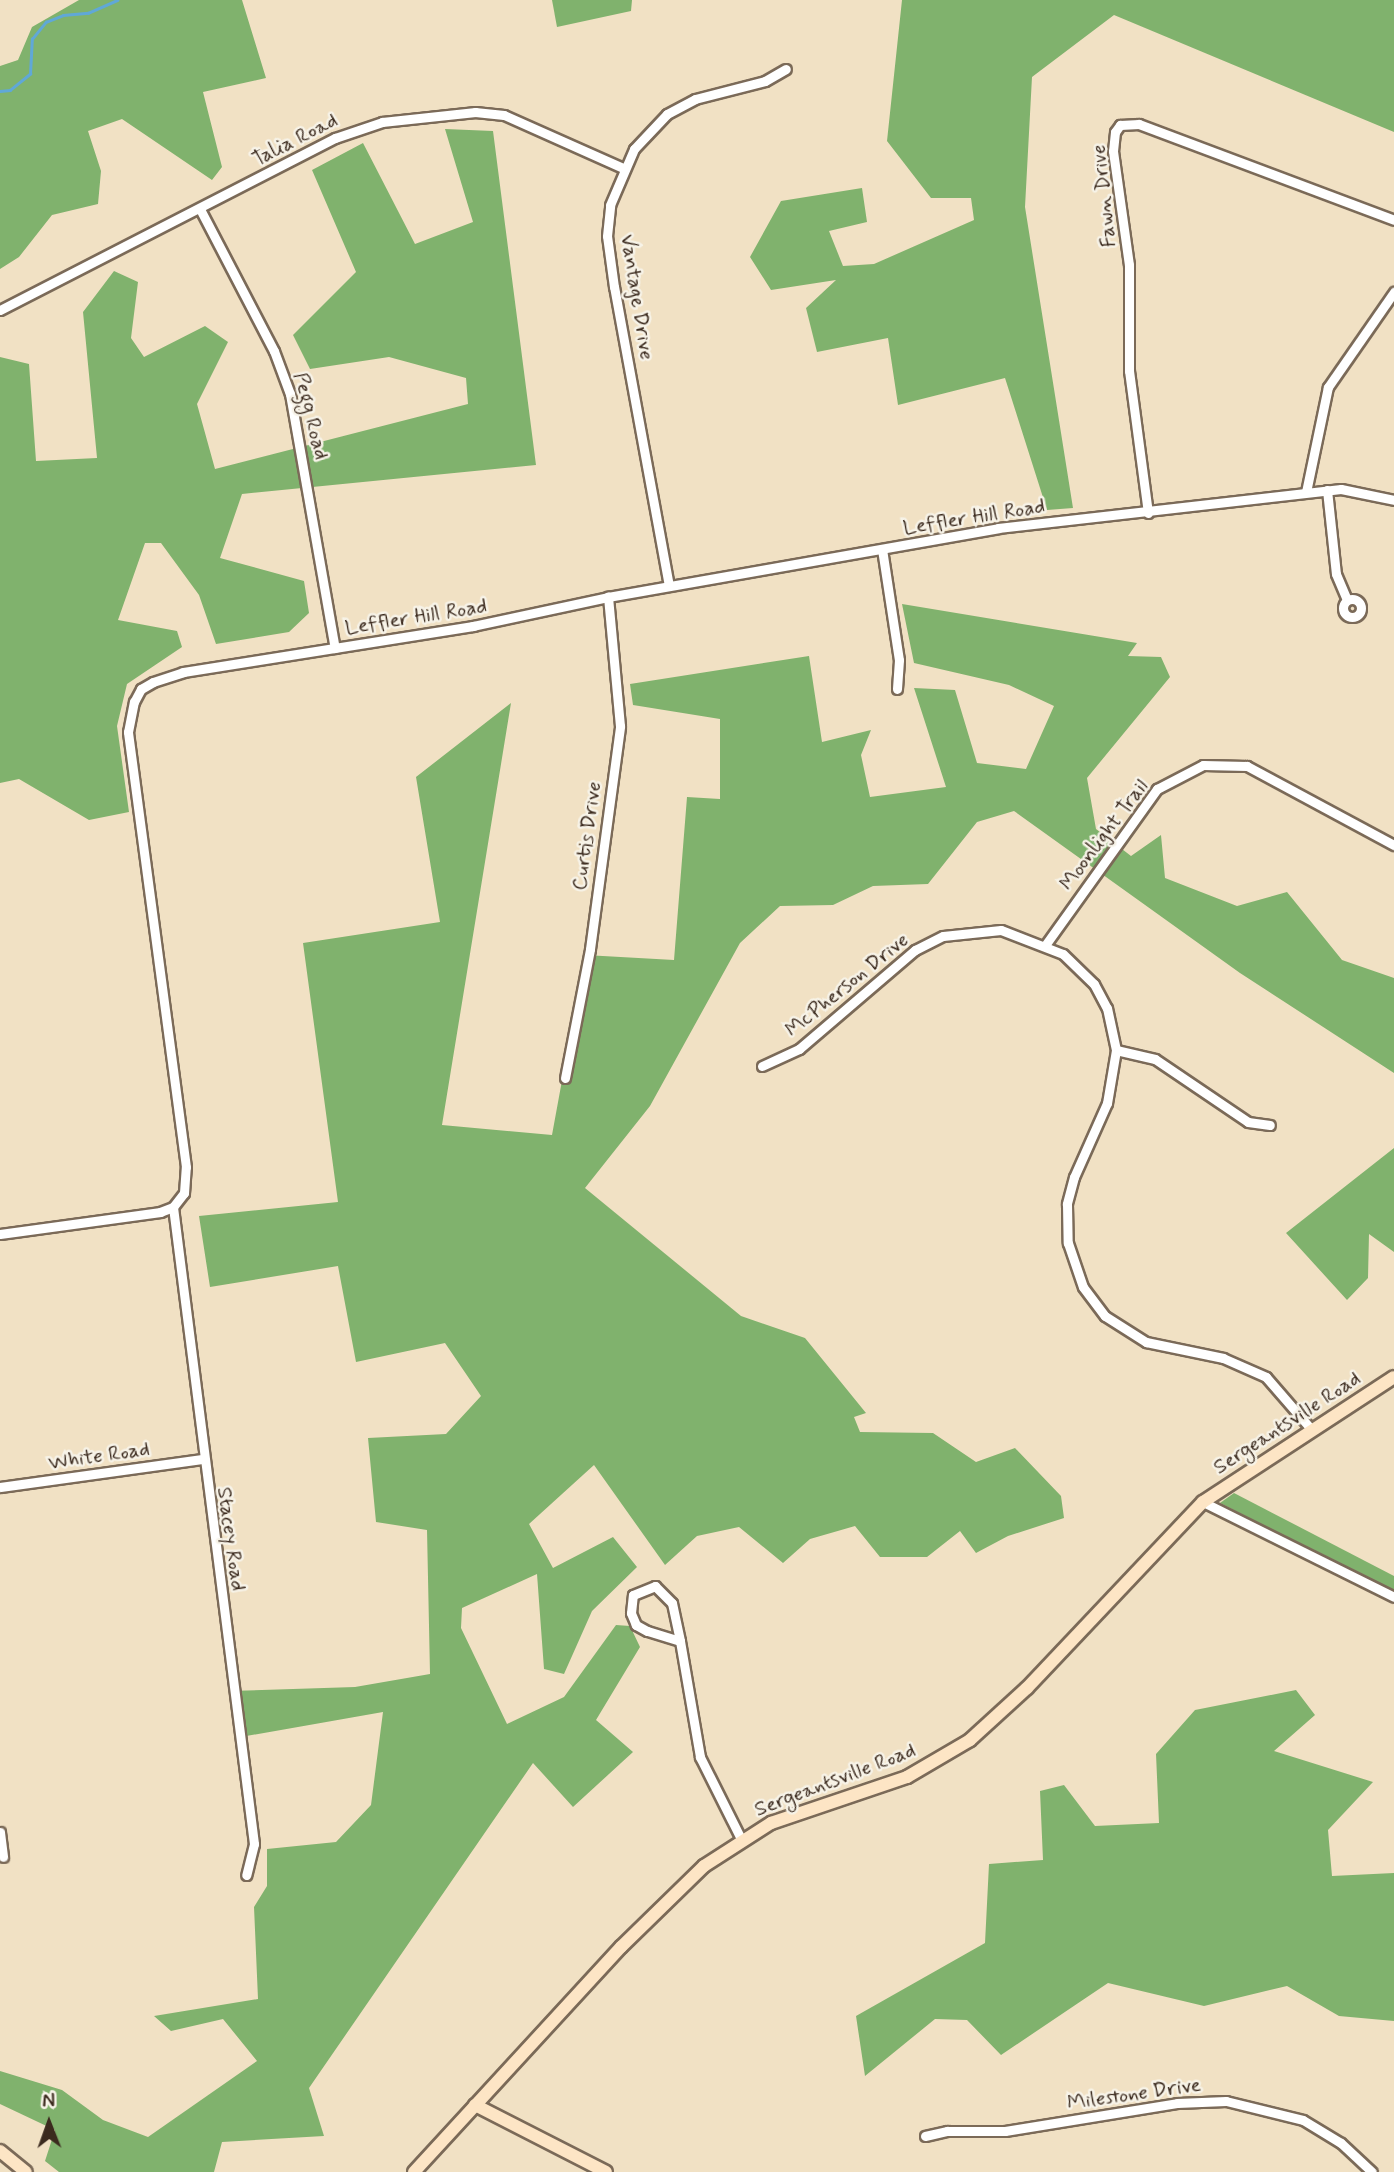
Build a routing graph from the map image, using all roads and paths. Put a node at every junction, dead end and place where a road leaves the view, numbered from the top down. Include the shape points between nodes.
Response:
1 (786, 69) dead end
2 (623, 168) junction
3 (200, 209) junction
4 (1394, 220) edge
5 (1394, 292) edge
6 (0, 310) edge
7 (1327, 490) junction
8 (1306, 492) junction
9 (1394, 500) edge
10 (1147, 513) junction
11 (882, 549) junction
12 (669, 586) junction
13 (608, 597) junction
14 (1347, 600) dead end
15 (335, 648) junction
16 (897, 689) dead end
17 (1394, 845) edge
18 (1046, 944) junction
19 (1116, 1050) junction
20 (762, 1066) dead end
21 (565, 1078) dead end
22 (1270, 1125) dead end
23 (173, 1207) junction
24 (0, 1234) edge
25 (1394, 1377) edge
26 (1311, 1429) junction
27 (203, 1459) junction
28 (0, 1487) edge
29 (1203, 1502) junction
30 (1394, 1598) edge
31 (680, 1641) junction
32 (0, 1832) edge
33 (741, 1839) junction
34 (3, 1857) dead end
35 (246, 1875) dead end
36 (475, 2105) junction
37 (925, 2136) dead end
38 (0, 2151) edge
39 (26, 2172) edge
40 (414, 2172) edge
41 (606, 2172) edge
42 (1372, 2172) edge

1 - 2 street, Vantage Drive via 765,81 709,93 680,106 644,136
2 - 3 street, Talia Road via 519,119 490,113 453,114 382,122 348,132
2 - 12 street, Vantage Drive via 610,205 609,252
3 - 6 street, Talia Road
3 - 15 street, Pegg Road via 274,351 290,394
4 - 10 street, Fawn Drive via 1139,124 1120,125 1113,151 1129,265 1129,371
5 - 8 street via 1328,387
7 - 8 street, Leffler Hill Road
7 - 9 street, Leffler Hill Road via 1356,489
7 - 14 street via 1336,574
8 - 10 street, Leffler Hill Road
10 - 11 street, Leffler Hill Road via 998,528
11 - 12 street, Leffler Hill Road
11 - 16 street via 899,660
12 - 13 street, Leffler Hill Road
13 - 15 street, Leffler Hill Road via 474,626
13 - 21 street, Curtis Drive via 620,726 590,949
15 - 23 street, Leffler Hill Road via 167,676 141,690 129,716 186,1167 184,1193
17 - 18 street, Moonlight Trail via 1263,772 1233,763 1203,765 1157,789
18 - 19 street, McPherson Drive via 1076,963 1094,984 1107,1008
18 - 20 street, McPherson Drive via 1001,930 943,936 915,950 799,1049
19 - 22 street via 1155,1059 1248,1122
19 - 26 street, McPherson Drive via 1107,1102 1067,1204 1068,1243 1080,1281 1092,1302 1130,1334 1164,1348 1238,1362 1266,1377
23 - 24 street
23 - 27 street, Stacey Road
25 - 26 main road, Sergeantsville Road
26 - 29 main road, Sergeantsville Road
27 - 28 street, White Road
27 - 35 street, Stacey Road via 254,1844
29 - 30 street
29 - 33 main road, Sergeantsville Road via 1027,1688 970,1740 907,1777 793,1814
31 - 31 street via 668,1594 655,1586 639,1589 630,1603 636,1625
31 - 33 street via 700,1756
32 - 34 street
33 - 36 main road, Sergeantsville Road via 664,1902
36 - 40 main road, Sergeantsville Road
36 - 41 main road
37 - 42 street, Milestone Drive via 1005,2131 1177,2103 1226,2101 1303,2120 1341,2143
38 - 39 main road

